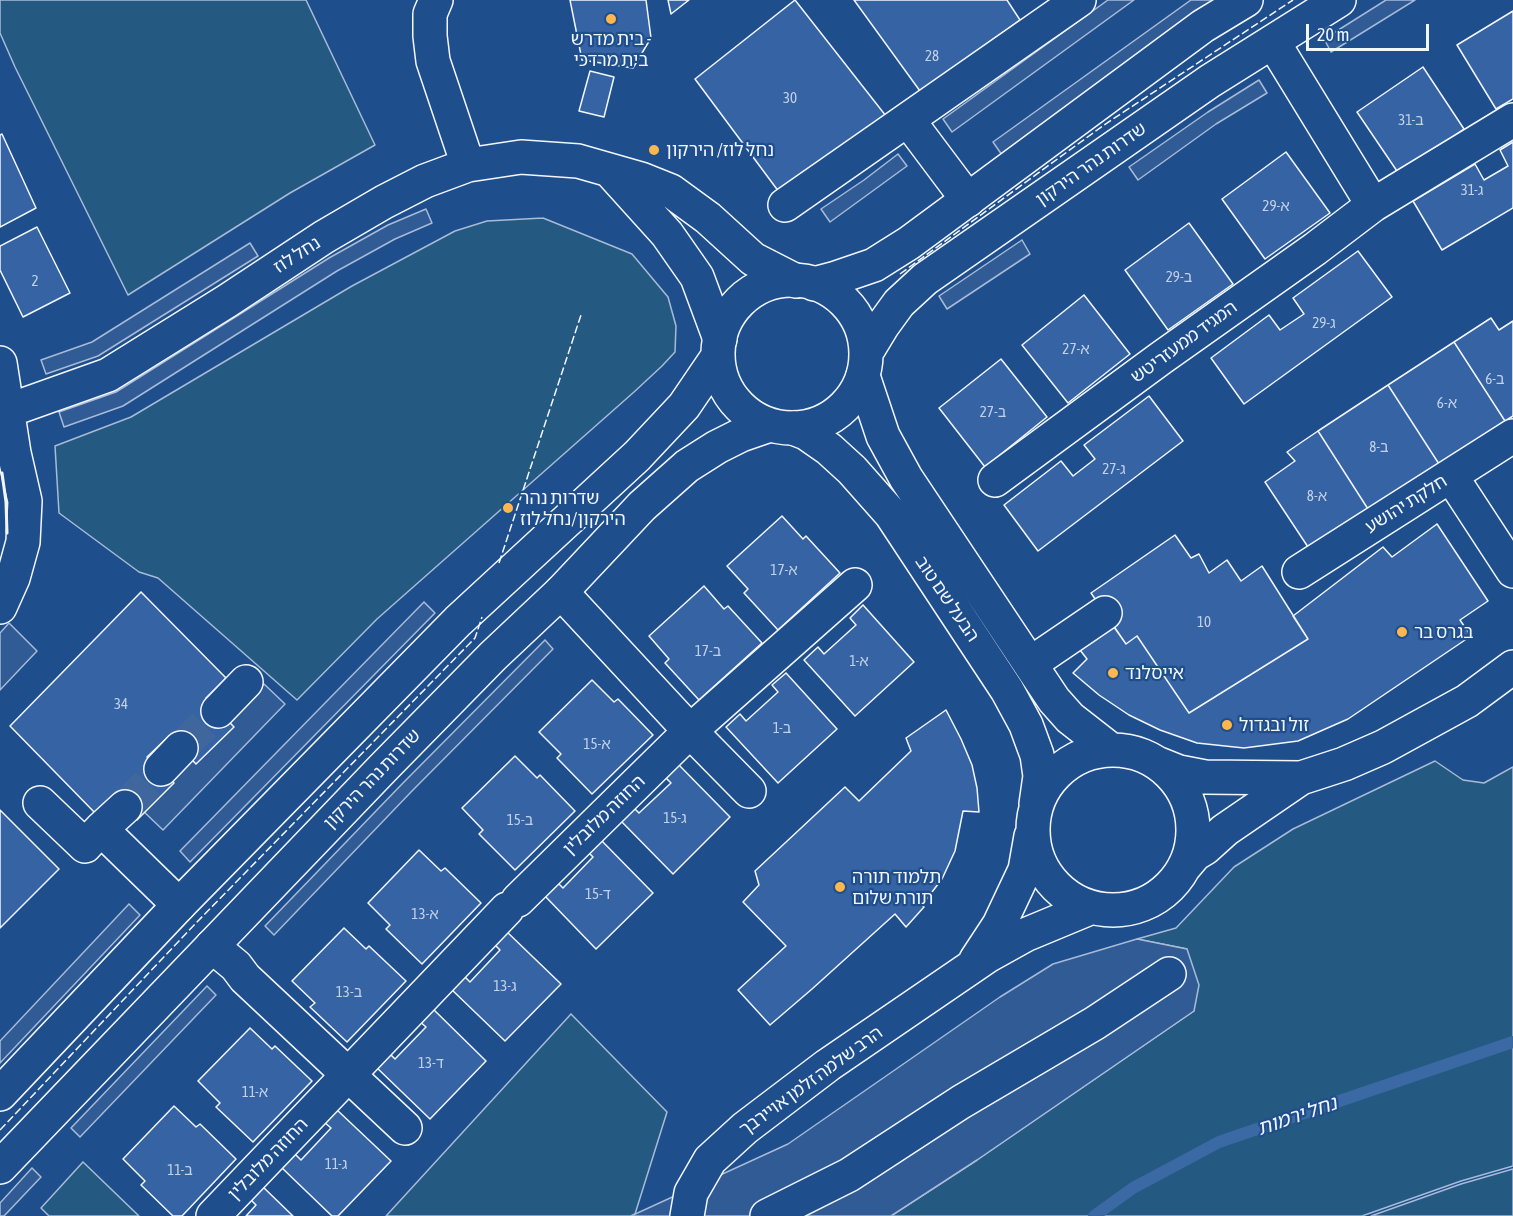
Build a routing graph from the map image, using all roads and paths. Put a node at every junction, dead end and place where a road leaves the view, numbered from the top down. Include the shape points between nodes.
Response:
1 (436, 0) edge
2 (1079, 0) edge
3 (1246, 0) edge
4 (1339, 0) edge
5 (1273, 42) junction
6 (908, 120) junction
7 (1513, 120) edge
8 (468, 165) junction
9 (611, 172) junction
10 (968, 200) junction
11 (784, 204) dead end
12 (1373, 205) junction
13 (805, 282) junction
14 (719, 347) junction
15 (0, 363) edge
16 (865, 364) junction
17 (4, 411) edge
18 (782, 427) junction
19 (1513, 436) edge
20 (1451, 476) junction
21 (995, 480) dead end
22 (1513, 571) edge
23 (1299, 572) dead end
24 (855, 585) dead end
25 (561, 592) junction
26 (0, 607) edge
27 (1105, 613) dead end
28 (1030, 664) junction
29 (1513, 667) edge
30 (246, 682) dead end
31 (218, 711) tunnel mouth
32 (690, 731) junction
33 (1111, 750) junction
34 (1159, 764) junction
35 (1301, 778) junction
36 (749, 791) dead end
37 (40, 803) dead end
38 (125, 807) tunnel mouth
39 (1034, 820) junction
40 (101, 829) junction
41 (1184, 867) junction
42 (179, 905) junction
43 (1090, 908) junction
44 (212, 946) junction
45 (967, 970) junction
46 (1169, 974) dead end
47 (347, 1076) junction
48 (0, 1094) edge
49 (405, 1128) dead end
50 (0, 1167) edge
51 (213, 1216) edge
52 (687, 1216) edge
53 (767, 1216) edge

1 - 8 street via 430,14 433,61
2 - 6 street
3 - 10 street via 1203,26
4 - 5 street, שדרות נהר הירקון
5 - 12 street
5 - 16 street, שדרות נהר הירקון via 1210,81 925,279 899,303 883,325
6 - 10 street
6 - 11 street
7 - 12 street, המגיד ממעזריטש
8 - 9 street, נחל לוז via 521,157 578,161
8 - 17 street, נחל לוז via 425,181 344,226 108,375
9 - 13 street, נחל לוז via 671,191 753,259
9 - 14 street, נחל לוז via 668,234 697,277
10 - 13 street via 883,260 855,272
12 - 21 street, המגיד ממעזריטש
13 - 14 street via 769,285 748,295 726,322
13 - 16 street via 834,293 852,310 862,331
14 - 18 street via 722,378 733,399 750,415
14 - 42 street via 684,406 637,456 458,621
15 - 17 street
16 - 18 street via 853,396 836,413 816,424
16 - 28 street, הבעל שם טוב via 882,436
17 - 26 street via 25,501 23,542
18 - 25 street, שדרות נהר הירקון via 741,435 687,466 642,506
18 - 39 street, הבעל שם טוב via 806,434 840,458 891,514 1007,690 1026,724 1036,755 1040,776
19 - 20 street, חלקת יהושע
20 - 22 street
20 - 23 street, חלקת יהושע
24 - 32 street, החוזה מלובלין
25 - 32 street
25 - 44 street, שדרות נהר הירקון via 468,681
27 - 28 street
28 - 33 street, הבעל שם טוב via 1070,718
29 - 35 street via 1467,701 1394,742
30 - 31 street
32 - 36 street
32 - 47 street, החוזה מלובלין via 512,904
33 - 34 street via 1137,753
33 - 39 street via 1087,754 1065,766 1047,785
34 - 35 street via 1205,777
34 - 41 street via 1178,782 1190,804 1193,841
35 - 41 street via 1225,830
37 - 40 street via 85,846
38 - 40 street
39 - 43 street via 1037,856 1048,879 1067,897
39 - 45 street, הרב שלמה זלמן אויירבך via 1025,870 986,948
40 - 42 street
41 - 43 street via 1161,895 1138,907 1114,911
42 - 48 street
43 - 45 street, הרב שלמה זלמן אויירבך via 1025,935
44 - 47 street
44 - 50 street, שדרות נהר הירקון
45 - 52 street, הרב שלמה זלמן אויירבך via 828,1065 745,1128 710,1160 691,1193
46 - 53 street via 849,1175
47 - 49 street
47 - 51 street, החוזה מלובלין

